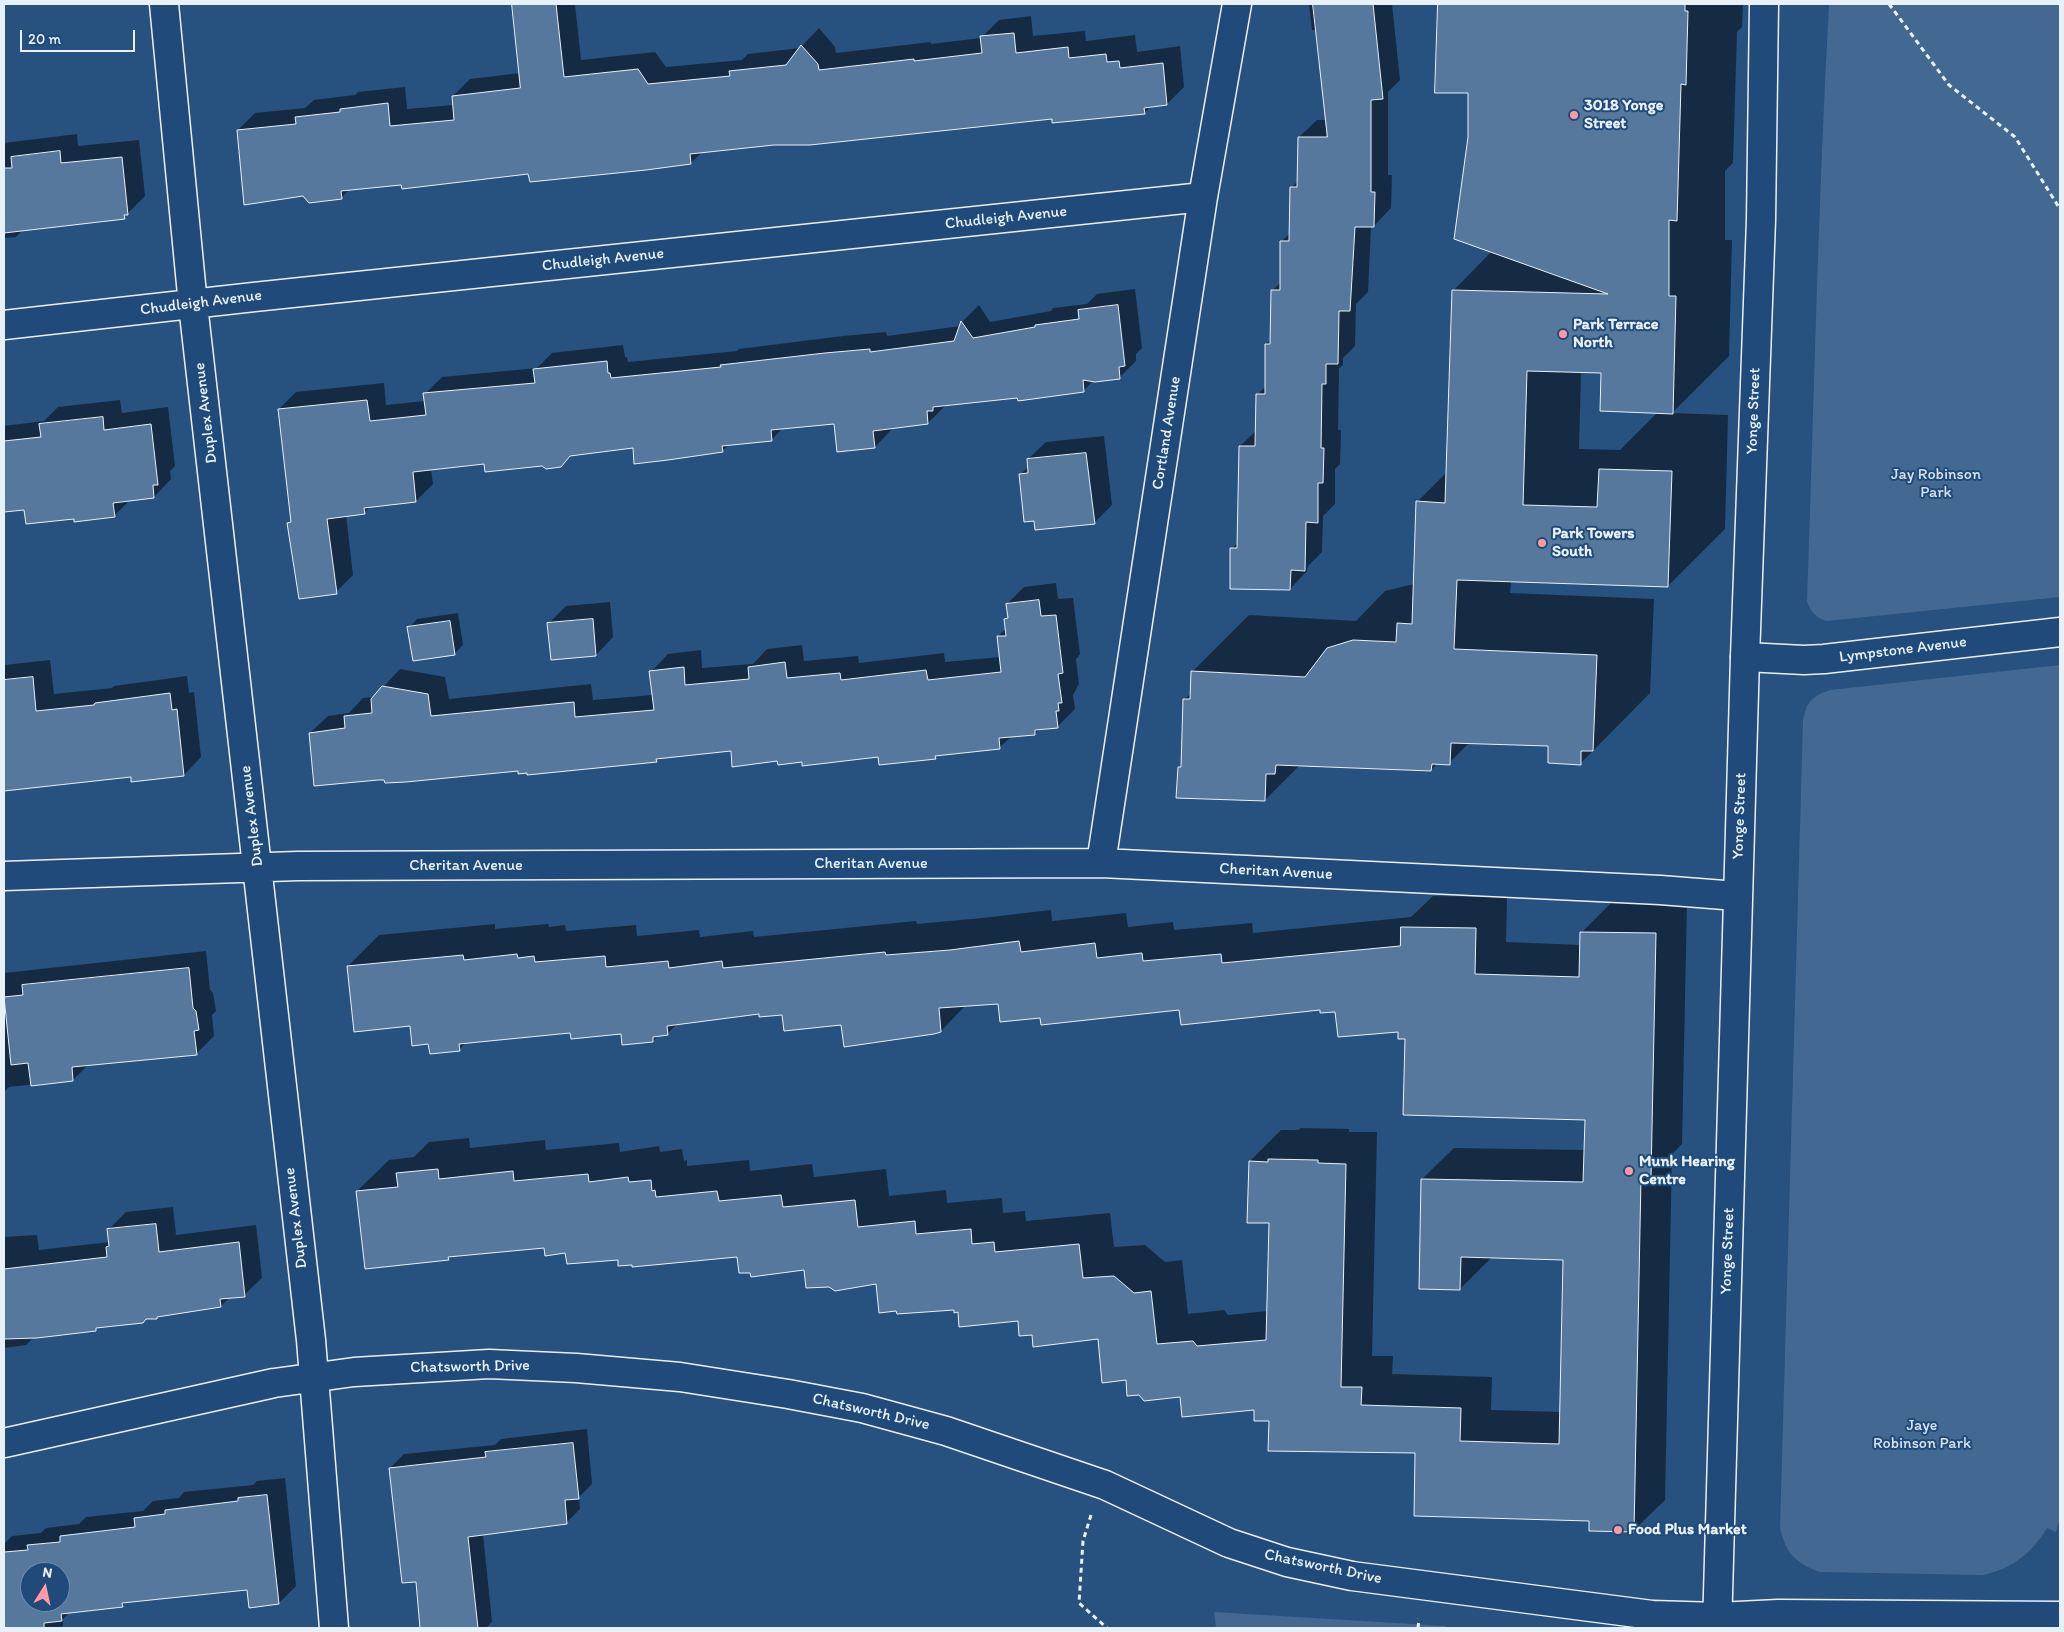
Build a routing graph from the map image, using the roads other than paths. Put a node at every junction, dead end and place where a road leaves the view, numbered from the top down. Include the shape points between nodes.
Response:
1 (164, 4) edge
2 (1238, 4) edge
3 (1764, 4) edge
4 (1204, 197) junction
5 (194, 305) junction
6 (4, 325) edge
7 (2060, 632) edge
8 (1744, 658) junction
9 (1101, 863) junction
10 (258, 867) junction
11 (4, 876) edge
12 (1737, 896) junction
13 (314, 1378) junction
14 (4, 1443) edge
15 (2060, 1616) edge
16 (1718, 1622) edge
17 (334, 1628) edge

1 - 5 street, Duplex Avenue
2 - 4 street, Cortland Avenue
3 - 8 street, Yonge Street via 1761,220
4 - 5 street, Chudleigh Avenue
4 - 9 street, Cortland Avenue
5 - 6 street, Chudleigh Avenue
5 - 10 street, Duplex Avenue
7 - 8 street, Lympstone Avenue via 1824,659
8 - 12 street, Yonge Street
9 - 10 street, Cheritan Avenue
9 - 12 street, Cheritan Avenue
10 - 11 street, Cheritan Avenue
10 - 13 street, Duplex Avenue
12 - 16 street, Yonge Street
13 - 14 street, Chatsworth Drive via 274,1383
13 - 16 street, Chatsworth Drive via 354,1372 489,1364 680,1377 788,1394 881,1413 1029,1458 1105,1485 1229,1543 1287,1562 1422,1586
13 - 17 street, Duplex Avenue
15 - 16 street, Chatsworth Drive via 1778,1614

